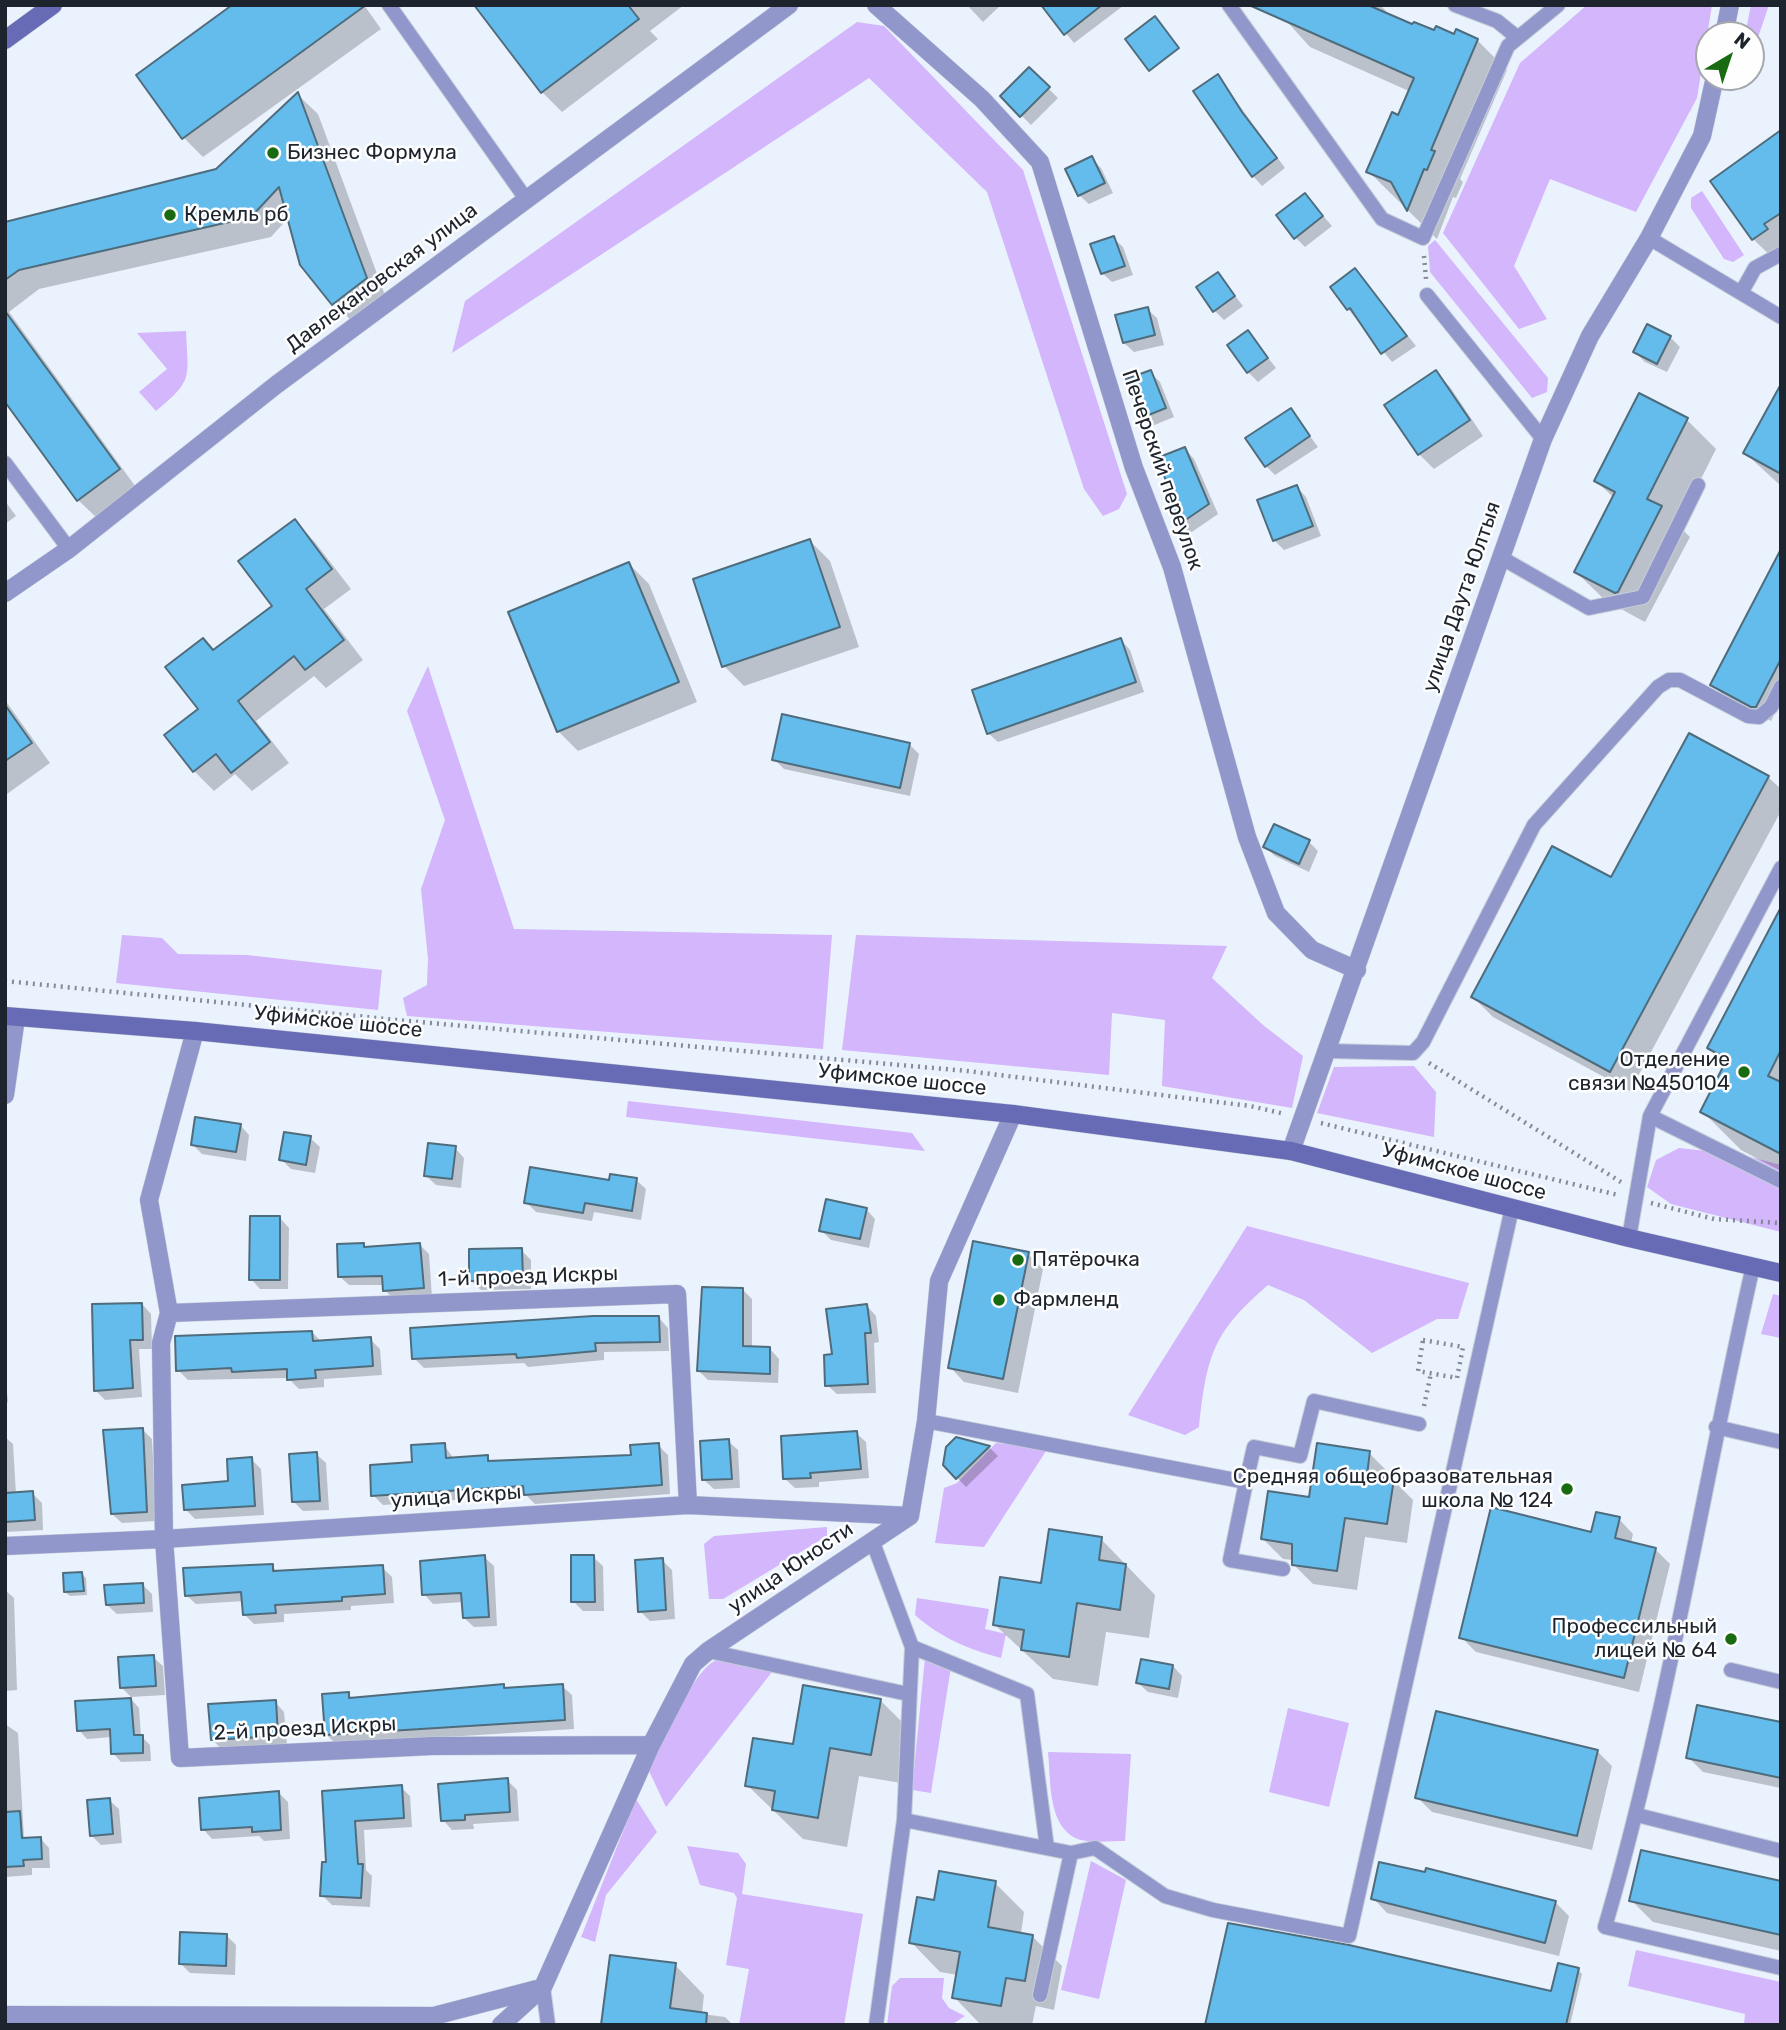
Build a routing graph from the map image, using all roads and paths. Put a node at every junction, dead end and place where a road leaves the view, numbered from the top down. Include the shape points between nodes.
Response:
1 (53, 5) edge
2 (389, 5) edge
3 (789, 5) edge
4 (876, 5) edge
5 (1229, 5) edge
6 (1455, 5) edge
7 (1558, 5) edge
8 (1518, 38) junction
9 (5, 40) edge
10 (1711, 91) edge
11 (526, 199) junction
12 (1423, 238) junction
13 (1649, 238) junction
14 (1781, 254) edge
15 (1741, 293) junction
16 (1427, 295) joint
17 (1781, 317) edge
18 (1543, 439) junction
19 (5, 463) edge
20 (1698, 485) dead end
21 (69, 549) junction
22 (1500, 557) junction
23 (5, 593) edge
24 (1781, 687) edge
25 (1781, 868) edge
26 (1357, 970) junction
27 (11, 1017) edge
28 (195, 1031) junction
29 (1328, 1051) junction
30 (1413, 1053) junction
31 (5, 1095) edge
32 (1013, 1114) junction
33 (1650, 1116) junction
34 (1291, 1151) junction
35 (1781, 1181) edge
36 (1637, 1191) junction
37 (1512, 1208) junction
38 (1629, 1238) junction
39 (1753, 1266) junction
40 (1781, 1273) edge
41 (169, 1313) junction
42 (1432, 1373) junction
43 (926, 1421) junction
44 (1419, 1424) joint
45 (1716, 1427) junction
46 (1781, 1442) edge
47 (1246, 1482) junction
48 (688, 1505) junction
49 (910, 1516) junction
50 (164, 1539) junction
51 (872, 1540) junction
52 (5, 1546) edge
53 (1283, 1569) dead end
54 (912, 1647) junction
55 (708, 1651) junction
56 (1731, 1670) dead end
57 (1781, 1682) edge
58 (908, 1694) junction
59 (651, 1745) junction
60 (1637, 1815) junction
61 (904, 1820) junction
62 (1047, 1848) junction
63 (1781, 1851) edge
64 (1071, 1853) junction
65 (1781, 1968) edge
66 (543, 1987) junction
67 (1040, 1994) dead end
68 (5, 2015) edge
69 (501, 2025) edge
70 (548, 2025) edge
71 (876, 2025) edge

1 - 9 main road
2 - 11 lane
3 - 11 street, Давлекановская улица
4 - 26 street, Печерский переулок via 982,99 1040,162 1134,468 1172,567 1247,837 1276,913 1312,950
5 - 12 lane via 1382,219
6 - 8 lane via 1497,21
7 - 8 lane
8 - 12 lane via 1508,46
10 - 13 street, улица Даута Юлтыя via 1702,136
11 - 21 street, Давлекановская улица via 276,385
12 - 16 path
13 - 15 lane
13 - 18 street, улица Даута Юлтыя via 1590,336
14 - 15 lane via 1755,268
15 - 17 lane
16 - 18 lane
18 - 22 street, улица Даута Юлтыя
19 - 21 lane
20 - 22 lane via 1643,597 1589,608
21 - 23 street, Давлекановская улица
22 - 26 street, улица Даута Юлтыя
24 - 30 lane via 1771,707 1759,717 1748,716 1680,680 1658,687 1534,825 1423,1042
25 - 33 lane
26 - 29 street, улица Даута Юлтыя
27 - 28 main road, Уфимское шоссе
27 - 31 street
28 - 32 main road, Уфимское шоссе
28 - 41 street via 149,1200
29 - 30 lane
29 - 34 street, улица Даута Юлтыя
30 - 36 path
32 - 34 main road, Уфимское шоссе
32 - 43 street via 939,1281
33 - 35 lane
33 - 36 lane
34 - 37 main road, Уфимское шоссе
36 - 38 lane
37 - 38 main road, Уфимское шоссе
37 - 64 lane via 1349,1936 1165,1896 1095,1848
38 - 39 main road, Уфимское шоссе
39 - 40 main road, Уфимское шоссе
39 - 45 lane
41 - 48 street, 1-й проезд Искры via 677,1294
41 - 50 street via 161,1343
42 - 42 path via 1457,1378 1463,1347 1423,1339 1418,1370
42 - 44 path
43 - 47 lane
43 - 49 street
44 - 47 lane via 1314,1401 1300,1456 1254,1447
45 - 46 lane
45 - 60 lane
47 - 53 lane via 1230,1560
48 - 49 street, улица Искры
48 - 50 street, улица Искры
49 - 51 street, улица Юности
50 - 52 street, улица Искры
50 - 59 street, 2-й проезд Искры via 180,1758 432,1746
51 - 54 lane
51 - 55 street, улица Юности
54 - 58 lane
54 - 62 lane via 1027,1694
55 - 58 lane
55 - 59 street, улица Юности via 693,1664
56 - 57 lane
58 - 61 lane
59 - 66 street, улица Юности
60 - 63 lane
60 - 65 lane via 1605,1927
61 - 62 lane
61 - 71 lane
62 - 64 lane
64 - 67 lane
66 - 68 street via 434,2016
66 - 69 street, улица Юности
66 - 70 lane

